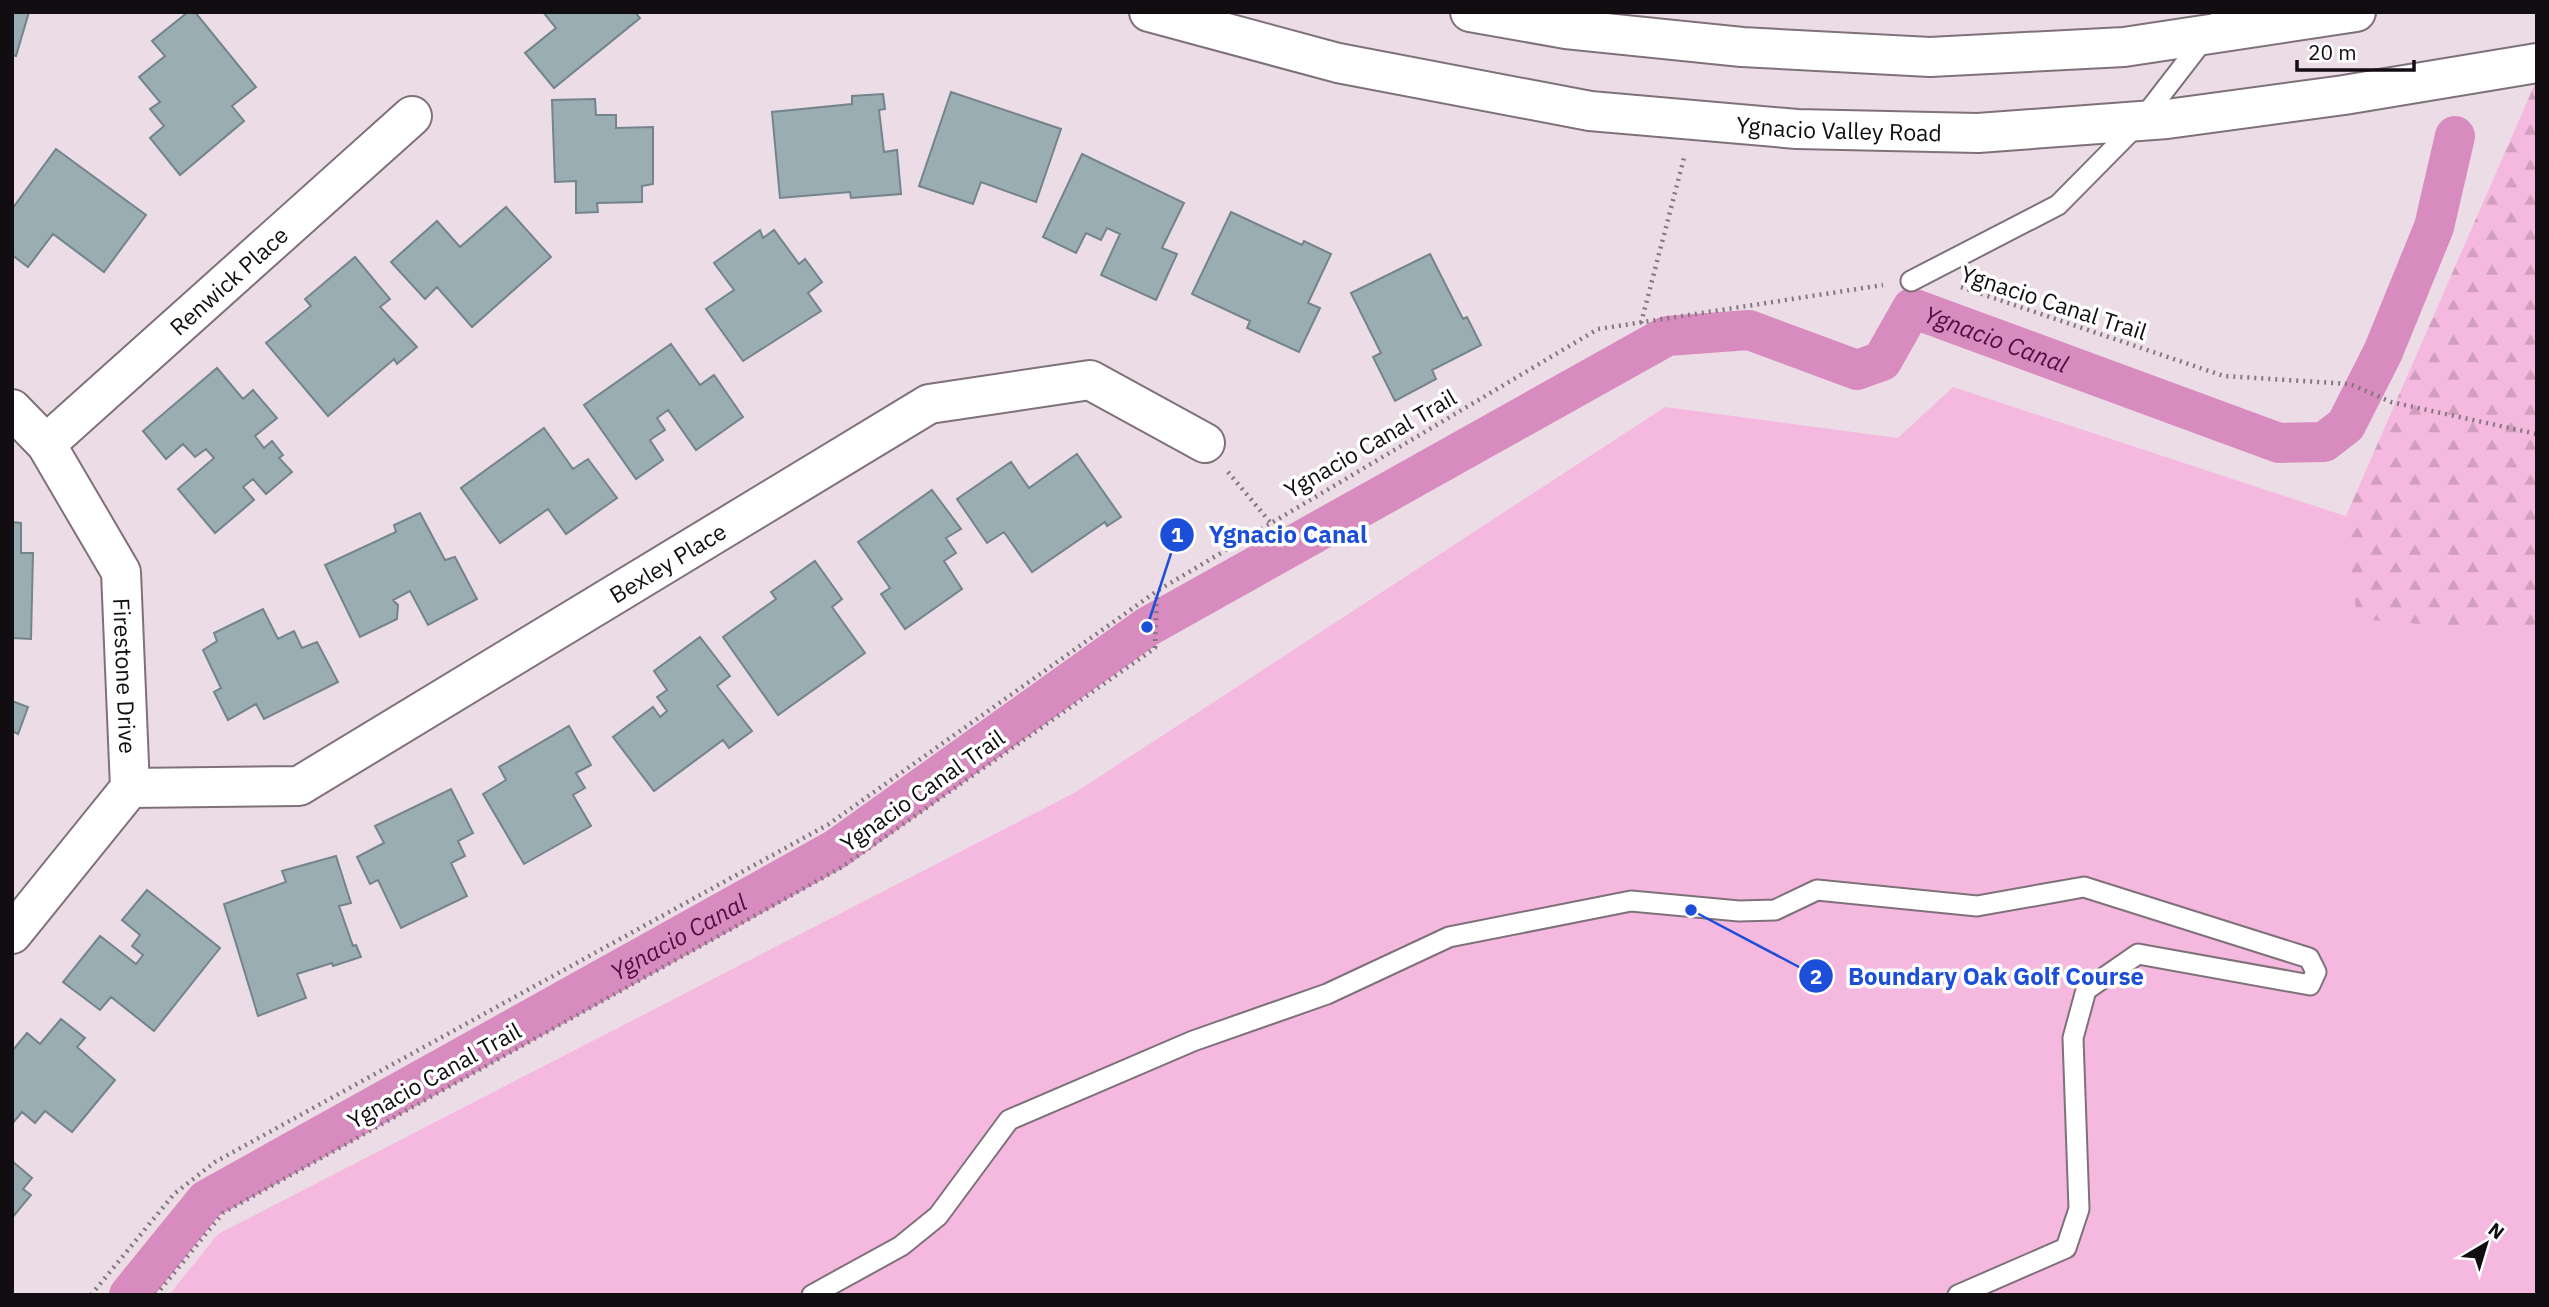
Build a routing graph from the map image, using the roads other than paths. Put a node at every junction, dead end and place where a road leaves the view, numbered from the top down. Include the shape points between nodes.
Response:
1 (1149, 12) edge
2 (1470, 12) edge
3 (2356, 12) edge
4 (2216, 23) edge
5 (2537, 63) edge
6 (412, 116) dead end
7 (2140, 121) junction
8 (1911, 281) road end
9 (12, 409) edge
10 (1205, 443) road end
11 (46, 444) junction
12 (130, 788) junction
13 (12, 934) edge
14 (812, 1295) edge
15 (1958, 1295) edge

1 - 7 main road, Ygnacio Valley Road via 1338,64 1590,111 1797,129 1978,133
2 - 4 main road via 1566,29 1742,47 1930,57 2124,47
3 - 4 main road
4 - 7 lane
5 - 7 main road, Ygnacio Valley Road
6 - 11 main road, Renwick Place
7 - 8 lane via 2058,205
9 - 11 main road, Firestone Drive
10 - 12 main road, Bexley Place via 1090,380 929,404 299,786
11 - 12 main road, Firestone Drive via 121,572
12 - 13 main road
14 - 15 lane via 901,1246 938,1216 1009,1121 1193,1041 1326,994 1449,937 1631,901 1775,910 1817,890 1977,906 2084,887 2309,958 2316,972 2310,985 2138,954 2085,990 2073,1038 2078,1209 2066,1248

